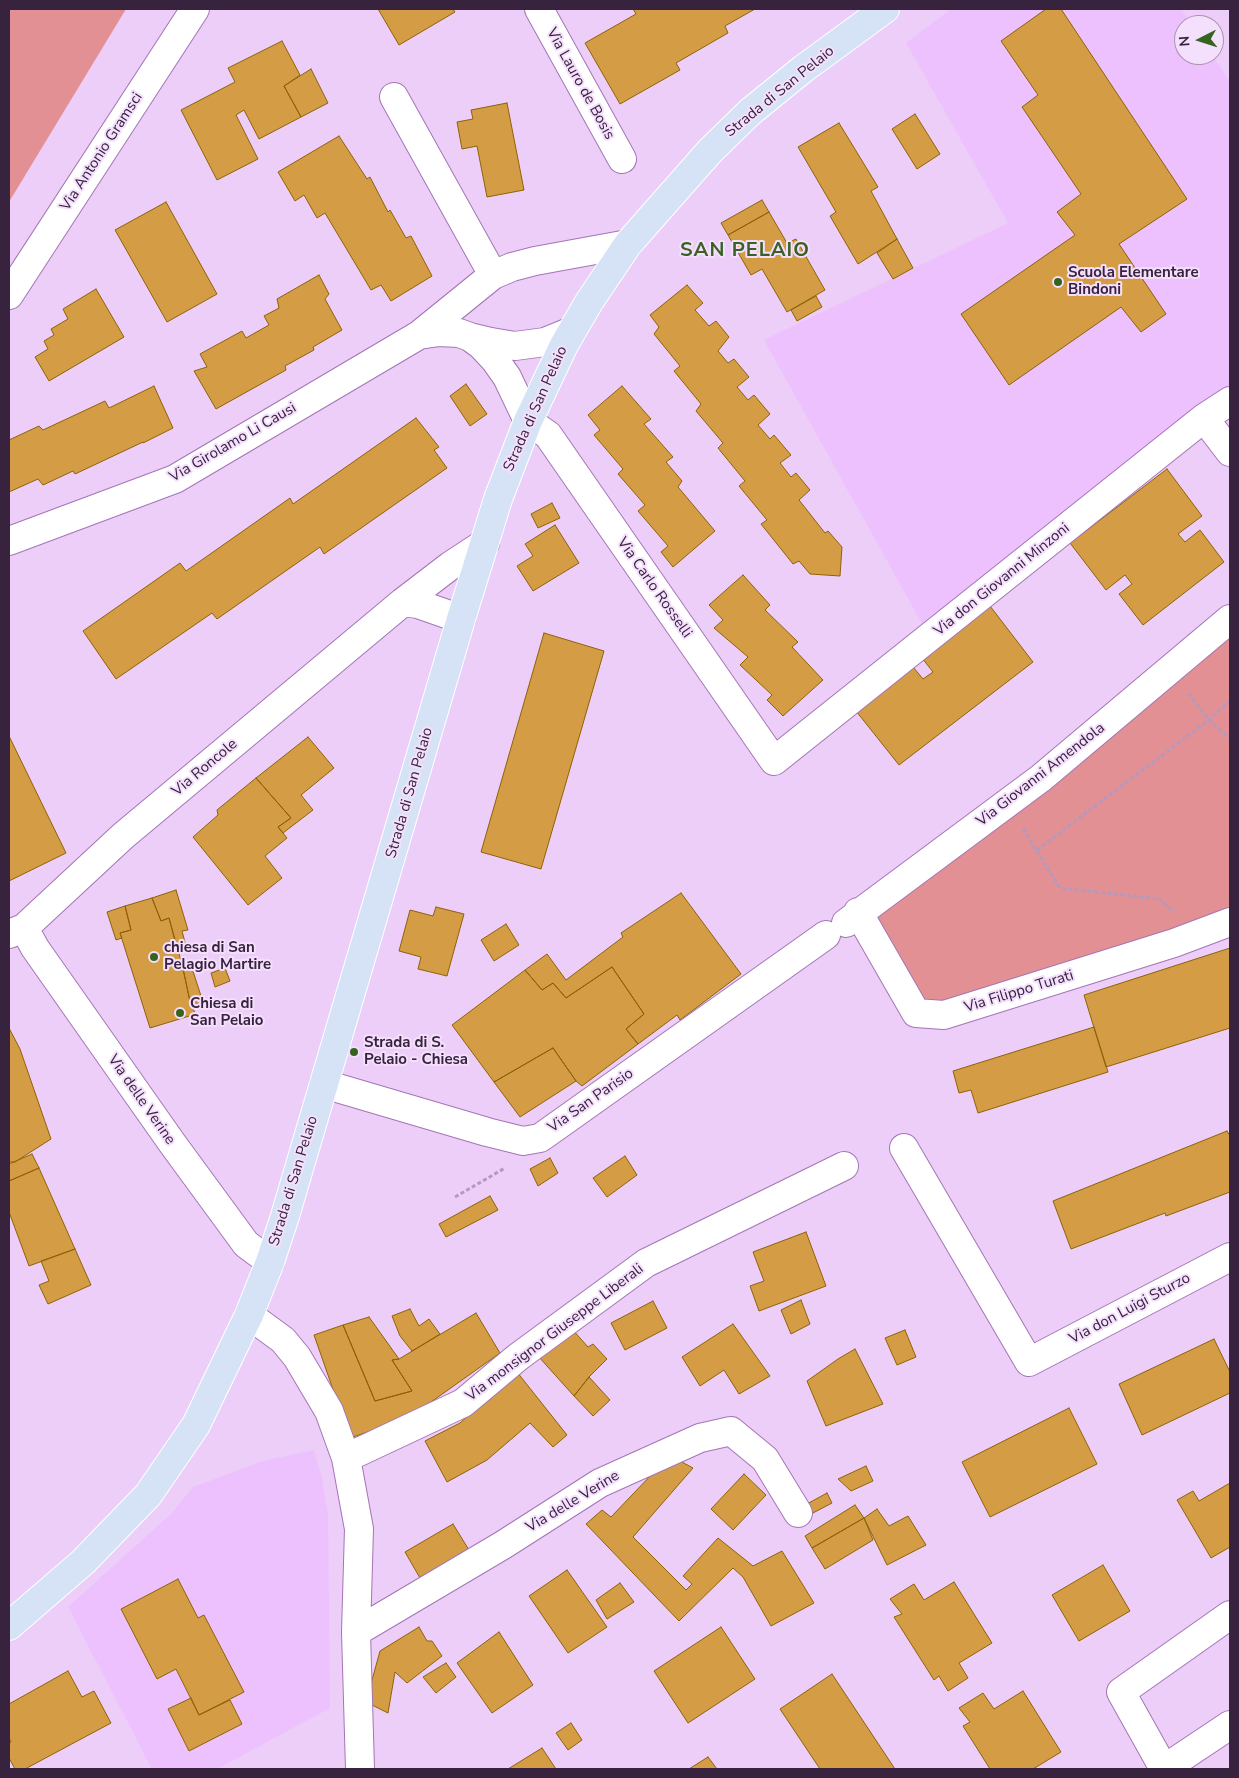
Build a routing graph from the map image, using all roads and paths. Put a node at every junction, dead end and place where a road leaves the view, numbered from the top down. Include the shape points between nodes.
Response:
1 (195, 9) edge
2 (539, 9) edge
3 (885, 9) edge
4 (394, 97) dead end
5 (622, 159) dead end
6 (628, 244) junction
7 (493, 275) junction
8 (9, 295) edge
9 (572, 330) junction
10 (419, 335) junction
11 (470, 337) junction
12 (1230, 401) edge
13 (1204, 418) junction
14 (528, 421) junction
15 (1230, 452) edge
16 (9, 541) edge
17 (485, 543) junction
18 (403, 602) junction
19 (461, 618) junction
20 (1230, 619) edge
21 (1170, 670) junction
22 (1230, 701) edge
23 (1209, 720) junction
24 (1230, 739) edge
25 (774, 761) joint
26 (1007, 804) junction
27 (1036, 850) junction
28 (1230, 922) edge
29 (843, 923) junction
30 (16, 931) edge
31 (1198, 934) junction
32 (324, 1084) junction
33 (524, 1141) junction
34 (904, 1148) dead end
35 (844, 1166) dead end
36 (455, 1198) dead end
37 (1230, 1257) edge
38 (270, 1262) junction
39 (249, 1315) junction
40 (346, 1458) junction
41 (798, 1513) dead end
42 (1230, 1615) edge
43 (9, 1626) edge
44 (356, 1632) junction
45 (1230, 1725) edge
46 (1199, 1759) edge
47 (360, 1769) edge
48 (1164, 1769) edge

1 - 8 street, Via Antonio Gramsci
2 - 5 street, Via Lauro de Bosis
3 - 6 main road, Strada di San Pelaio via 750,112 710,151
4 - 7 street
6 - 7 street, Via Girolamo Li Causi via 535,261
6 - 9 main road, Strada di San Pelaio
7 - 10 street, Via Girolamo Li Causi
9 - 11 street, Via Girolamo Li Causi via 545,342 515,346
9 - 14 main road, Strada di San Pelaio
10 - 11 street, Via Girolamo Li Causi via 439,332
10 - 16 street, Via Girolamo Li Causi via 175,479
11 - 14 street via 481,345 507,377
12 - 13 street, Via don Giovanni Minzoni
13 - 15 street
13 - 25 street, Via don Giovanni Minzoni
14 - 17 main road, Strada di San Pelaio
14 - 25 street, Via Carlo Rosselli via 548,435
17 - 18 street, Via Roncole
17 - 19 main road, Strada di San Pelaio
18 - 19 street
18 - 30 street, Via Roncole via 123,836
19 - 32 main road, Strada di San Pelaio
20 - 21 street, Via Giovanni Amendola
21 - 23 path
21 - 26 street, Via Giovanni Amendola
22 - 23 path
23 - 24 path
23 - 27 path
26 - 27 path
26 - 29 street, Via Giovanni Amendola
27 - 31 path via 1060,888 1160,899
28 - 31 street, Via Filippo Turati
29 - 31 street, Via Filippo Turati via 916,1013 944,1015
29 - 33 street, Via San Parisio via 540,1138
30 - 38 street, Via delle Verine via 35,948 246,1244
32 - 33 street
32 - 38 main road, Strada di San Pelaio
33 - 36 path via 504,1170
34 - 37 street, Via don Luigi Sturzo via 1029,1362
35 - 40 street, Via monsignor Giuseppe Liberali via 646,1263 518,1357 463,1403
38 - 39 main road, Strada di San Pelaio
39 - 40 street via 283,1340 297,1357 329,1411
39 - 43 main road, Strada di San Pelaio via 196,1424 148,1495 83,1562
40 - 44 street via 359,1529
41 - 44 street, Via delle Verine via 765,1459 731,1431 700,1438 600,1482 503,1545
42 - 48 street via 1121,1692
44 - 47 street
45 - 46 street
46 - 48 street

